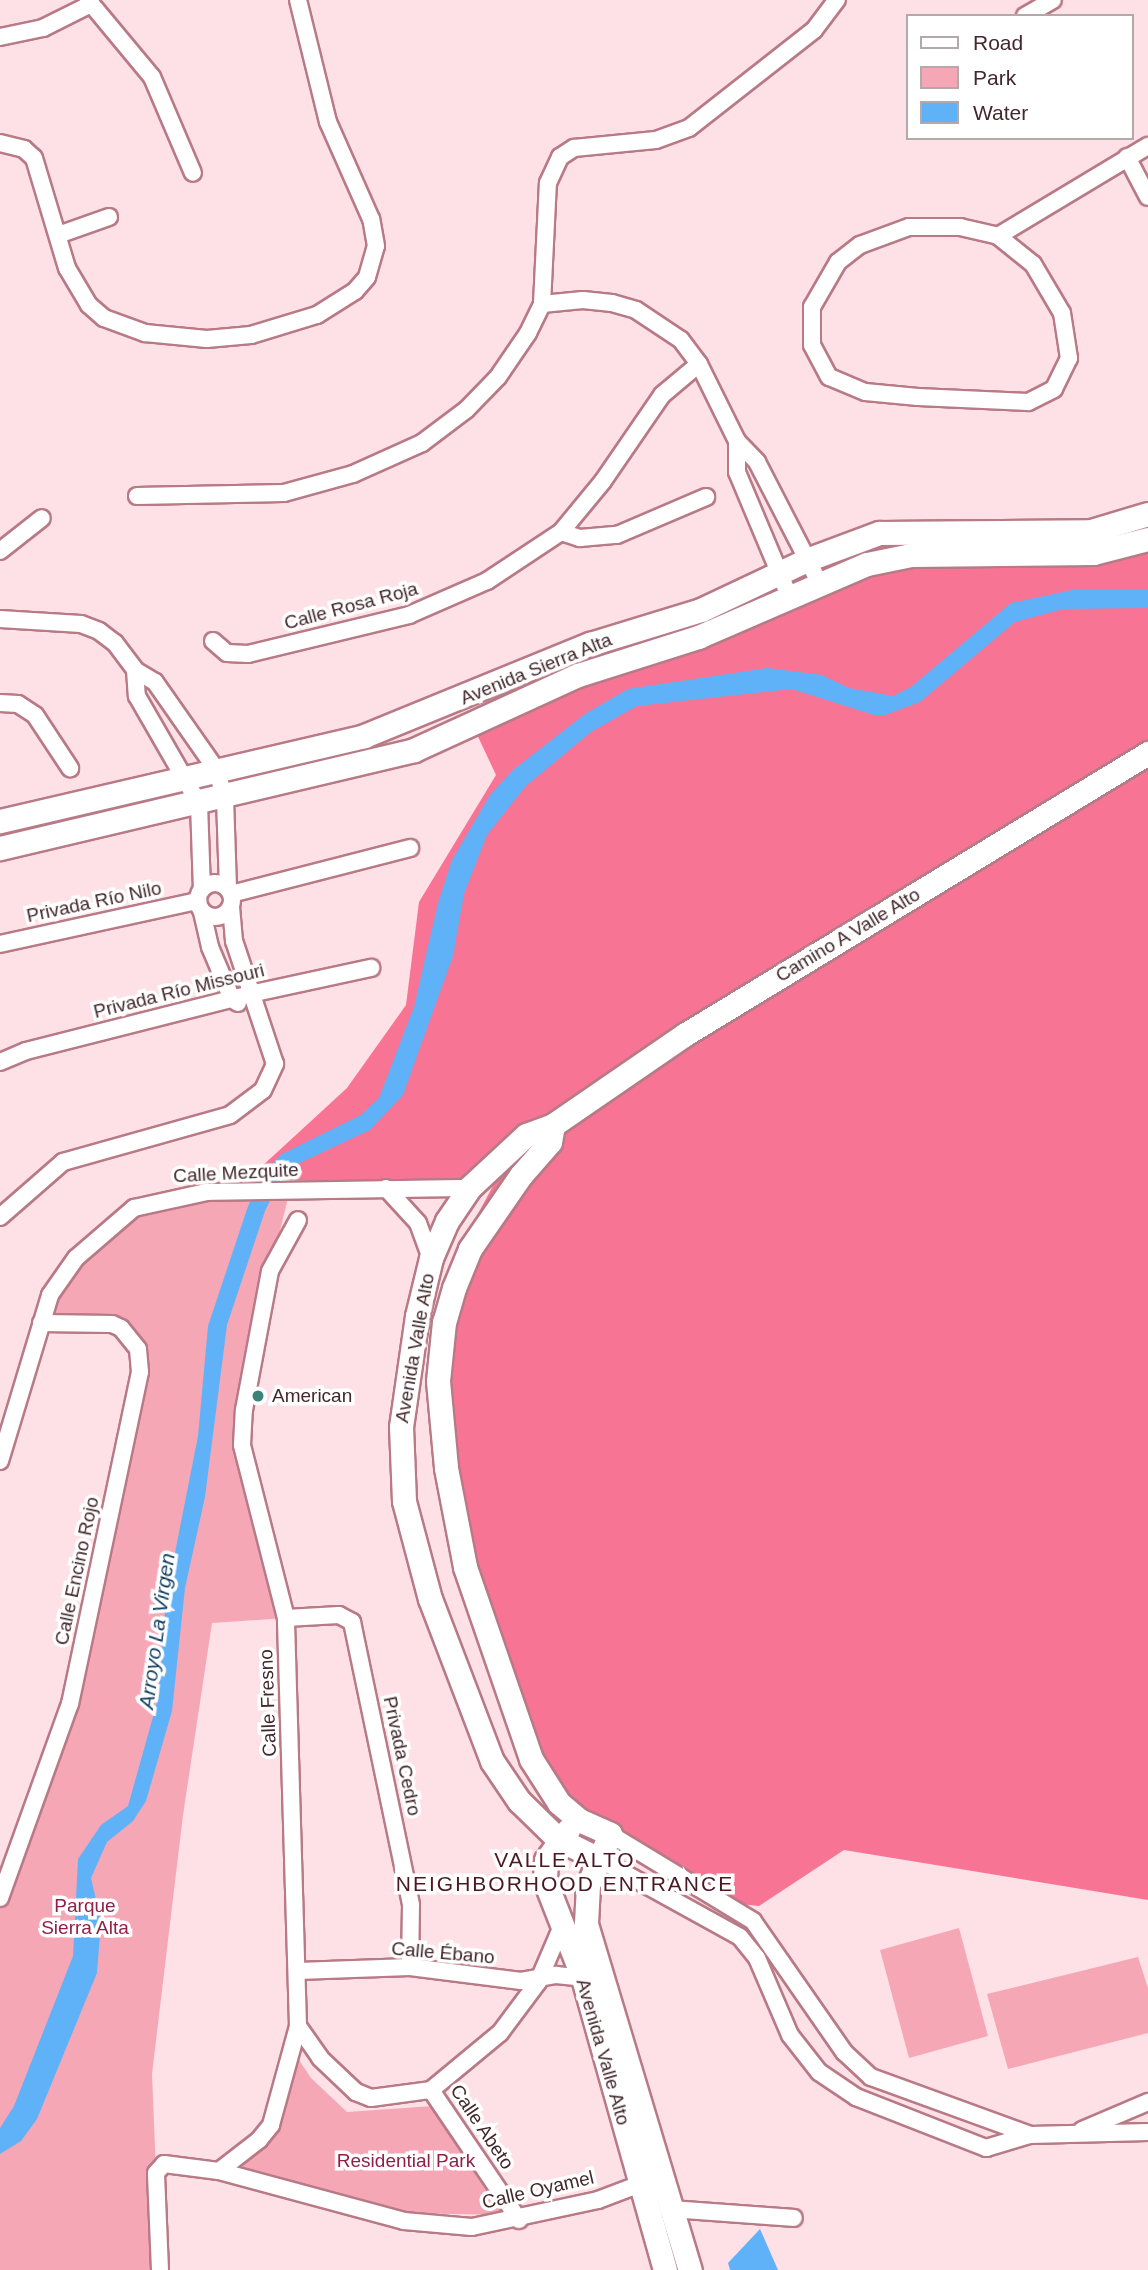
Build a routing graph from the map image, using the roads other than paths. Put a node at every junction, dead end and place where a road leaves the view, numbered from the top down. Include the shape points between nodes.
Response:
1 (298, 0) edge
2 (837, 0) edge
3 (1053, 0) edge
4 (90, 2) edge
5 (1028, 14) edge
6 (0, 37) edge
7 (0, 143) edge
8 (1148, 146) edge
9 (1127, 157) junction
10 (193, 173) dead end
11 (1148, 197) edge
12 (109, 217) dead end
13 (58, 236) junction
14 (998, 236) junction
15 (541, 304) junction
16 (699, 364) junction
17 (737, 441) junction
18 (138, 496) dead end
19 (773, 496) junction
20 (706, 497) dead end
21 (752, 506) junction
22 (1148, 514) edge
23 (42, 519) dead end
24 (561, 531) junction
25 (1148, 539) edge
26 (2, 545) edge
27 (809, 559) junction
28 (780, 574) junction
29 (820, 584) junction
30 (790, 598) junction
31 (0, 619) edge
32 (213, 641) dead end
33 (135, 670) junction
34 (514, 677) junction
35 (524, 698) junction
36 (0, 703) edge
37 (175, 712) junction
38 (154, 725) junction
39 (1148, 753) edge
40 (70, 768) dead end
41 (216, 769) junction
42 (186, 777) junction
43 (225, 798) junction
44 (199, 804) junction
45 (0, 821) edge
46 (0, 848) edge
47 (410, 848) dead end
48 (230, 896) junction
49 (200, 900) junction
50 (0, 944) edge
51 (371, 968) dead end
52 (255, 993) junction
53 (232, 999) junction
54 (258, 1017) junction
55 (0, 1062) edge
56 (553, 1125) junction
57 (386, 1188) junction
58 (469, 1188) junction
59 (0, 1217) edge
60 (298, 1220) dead end
61 (431, 1258) junction
62 (41, 1323) junction
63 (0, 1461) edge
64 (286, 1618) junction
65 (579, 1820) junction
66 (610, 1834) junction
67 (558, 1839) junction
68 (597, 1858) junction
69 (0, 1898) edge
70 (562, 1926) junction
71 (410, 1967) junction
72 (298, 1971) junction
73 (583, 1978) junction
74 (538, 1982) junction
75 (298, 2025) junction
76 (431, 2090) junction
77 (1148, 2102) edge
78 (1080, 2132) junction
79 (1148, 2132) edge
80 (1030, 2135) junction
81 (219, 2171) junction
82 (650, 2181) junction
83 (672, 2209) junction
84 (794, 2218) dead end
85 (519, 2220) junction
86 (160, 2270) edge
87 (665, 2270) edge
88 (690, 2270) edge

1 - 13 street via 331,134 375,232 375,260 355,291 317,315 251,335 207,339 145,333 104,318 89,304 67,268
2 - 15 street via 814,30 689,128 656,140 574,148 560,157 548,183
3 - 5 street
4 - 6 street via 43,28
4 - 10 street via 152,77
7 - 13 street via 24,149 34,158
8 - 9 street
9 - 11 street
9 - 14 street
12 - 13 street
14 - 14 street via 1033,264 1062,313 1069,358 1054,388 1028,402 918,397 864,392 829,377 816,355 810,329 813,307 838,262 881,233 909,226 960,227
15 - 16 street via 583,300 636,310 681,340
15 - 18 street via 528,334 498,377 466,410 422,443 354,474 284,493
16 - 17 street
16 - 24 street, Calle Rosa Roja via 662,395 603,481
17 - 19 street via 757,462
17 - 21 street via 737,472
19 - 21 street
19 - 27 street
20 - 24 street via 617,535 580,538
21 - 28 street
22 - 27 street, Avenida Sierra Alta via 1091,531 879,533
23 - 26 street
24 - 32 street, Calle Rosa Roja via 488,581 410,615 248,654 227,653
25 - 29 street, Avenida Sierra Alta via 1093,553 911,555 867,564
27 - 28 street, Avenida Sierra Alta
27 - 29 street
28 - 30 street
28 - 34 street, Avenida Sierra Alta via 701,610 590,643
29 - 30 street, Avenida Sierra Alta
30 - 35 street, Avenida Sierra Alta via 698,637 613,663
31 - 33 street via 81,624 115,643
33 - 37 street via 155,682
33 - 38 street via 137,696
34 - 35 street
34 - 41 street, Avenida Sierra Alta via 364,736
35 - 43 street, Avenida Sierra Alta via 473,726 414,750
36 - 40 street via 18,704 35,715
37 - 38 street
37 - 41 street
38 - 42 street
39 - 56 street, Camino A Valle Alto via 684,1035
41 - 42 street, Avenida Sierra Alta
41 - 43 street
42 - 44 street
42 - 45 street, Avenida Sierra Alta
43 - 44 street, Avenida Sierra Alta
43 - 48 street
44 - 46 street, Avenida Sierra Alta
44 - 49 street
47 - 48 street
48 - 49 street via 218,883
48 - 49 street via 218,917
48 - 52 street via 234,941
49 - 50 street, Privada Río Nilo
49 - 53 street via 210,947
51 - 52 street, Privada Río Missouri
52 - 53 street, Privada Río Missouri
52 - 54 street
53 - 54 street
53 - 55 street, Privada Río Missouri via 26,1051
54 - 59 street via 275,1064 268,1083 248,1103 207,1123 63,1162
56 - 58 street, Avenida Valle Alto via 526,1135
56 - 65 street, Avenida Valle Alto via 550,1142 470,1249 444,1322 438,1381 452,1508 473,1596 531,1759 544,1783
57 - 58 street, Calle Mezquite
57 - 61 street via 418,1223
57 - 62 street, Calle Mezquite via 192,1193 134,1208 107,1226 61,1276
58 - 61 street, Avenida Valle Alto via 447,1221
60 - 64 street, Calle Fresno via 270,1271 244,1410 242,1445
61 - 67 street, Avenida Valle Alto via 401,1427 404,1501 430,1599 492,1761 519,1801
62 - 63 street, Calle Mezquite
62 - 69 street, Calle Encino Rojo via 121,1328 138,1349 140,1372 70,1704
64 - 71 street, Privada Cedro via 339,1615 352,1622 411,1905
64 - 72 street, Calle Fresno
65 - 66 street, Avenida Valle Alto
65 - 67 street, Avenida Valle Alto
66 - 68 street, Avenida Valle Alto
66 - 80 street, Avenida Valle Alto via 753,1921 844,2052 871,2077
67 - 68 street, Avenida Valle Alto
67 - 70 street, Avenida Valle Alto via 544,1873
68 - 80 street, Avenida Valle Alto via 740,1937 757,1958 790,2035 828,2078 906,2120 977,2146 1004,2146
68 - 82 street, Avenida Valle Alto via 585,1905 586,1924
70 - 73 street, Avenida Valle Alto
70 - 74 street
71 - 72 street, Calle Ébano
71 - 74 street, Calle Ébano
72 - 75 street, Calle Fresno
73 - 74 street, Calle Ébano via 556,1975
73 - 82 street, Avenida Valle Alto
74 - 76 street via 500,2033
75 - 76 street, Calle Abeto via 320,2058 356,2092 371,2098
75 - 81 street, Calle Fresno via 271,2125
76 - 85 street, Calle Abeto
77 - 78 street
78 - 79 street
78 - 80 street
81 - 85 street, Calle Oyamel via 404,2221 472,2227
81 - 86 street, Calle Oyamel via 164,2164 158,2170
82 - 83 street, Avenida Valle Alto
82 - 85 street, Calle Oyamel
82 - 87 street, Avenida Valle Alto
83 - 84 street
83 - 88 street, Avenida Valle Alto

